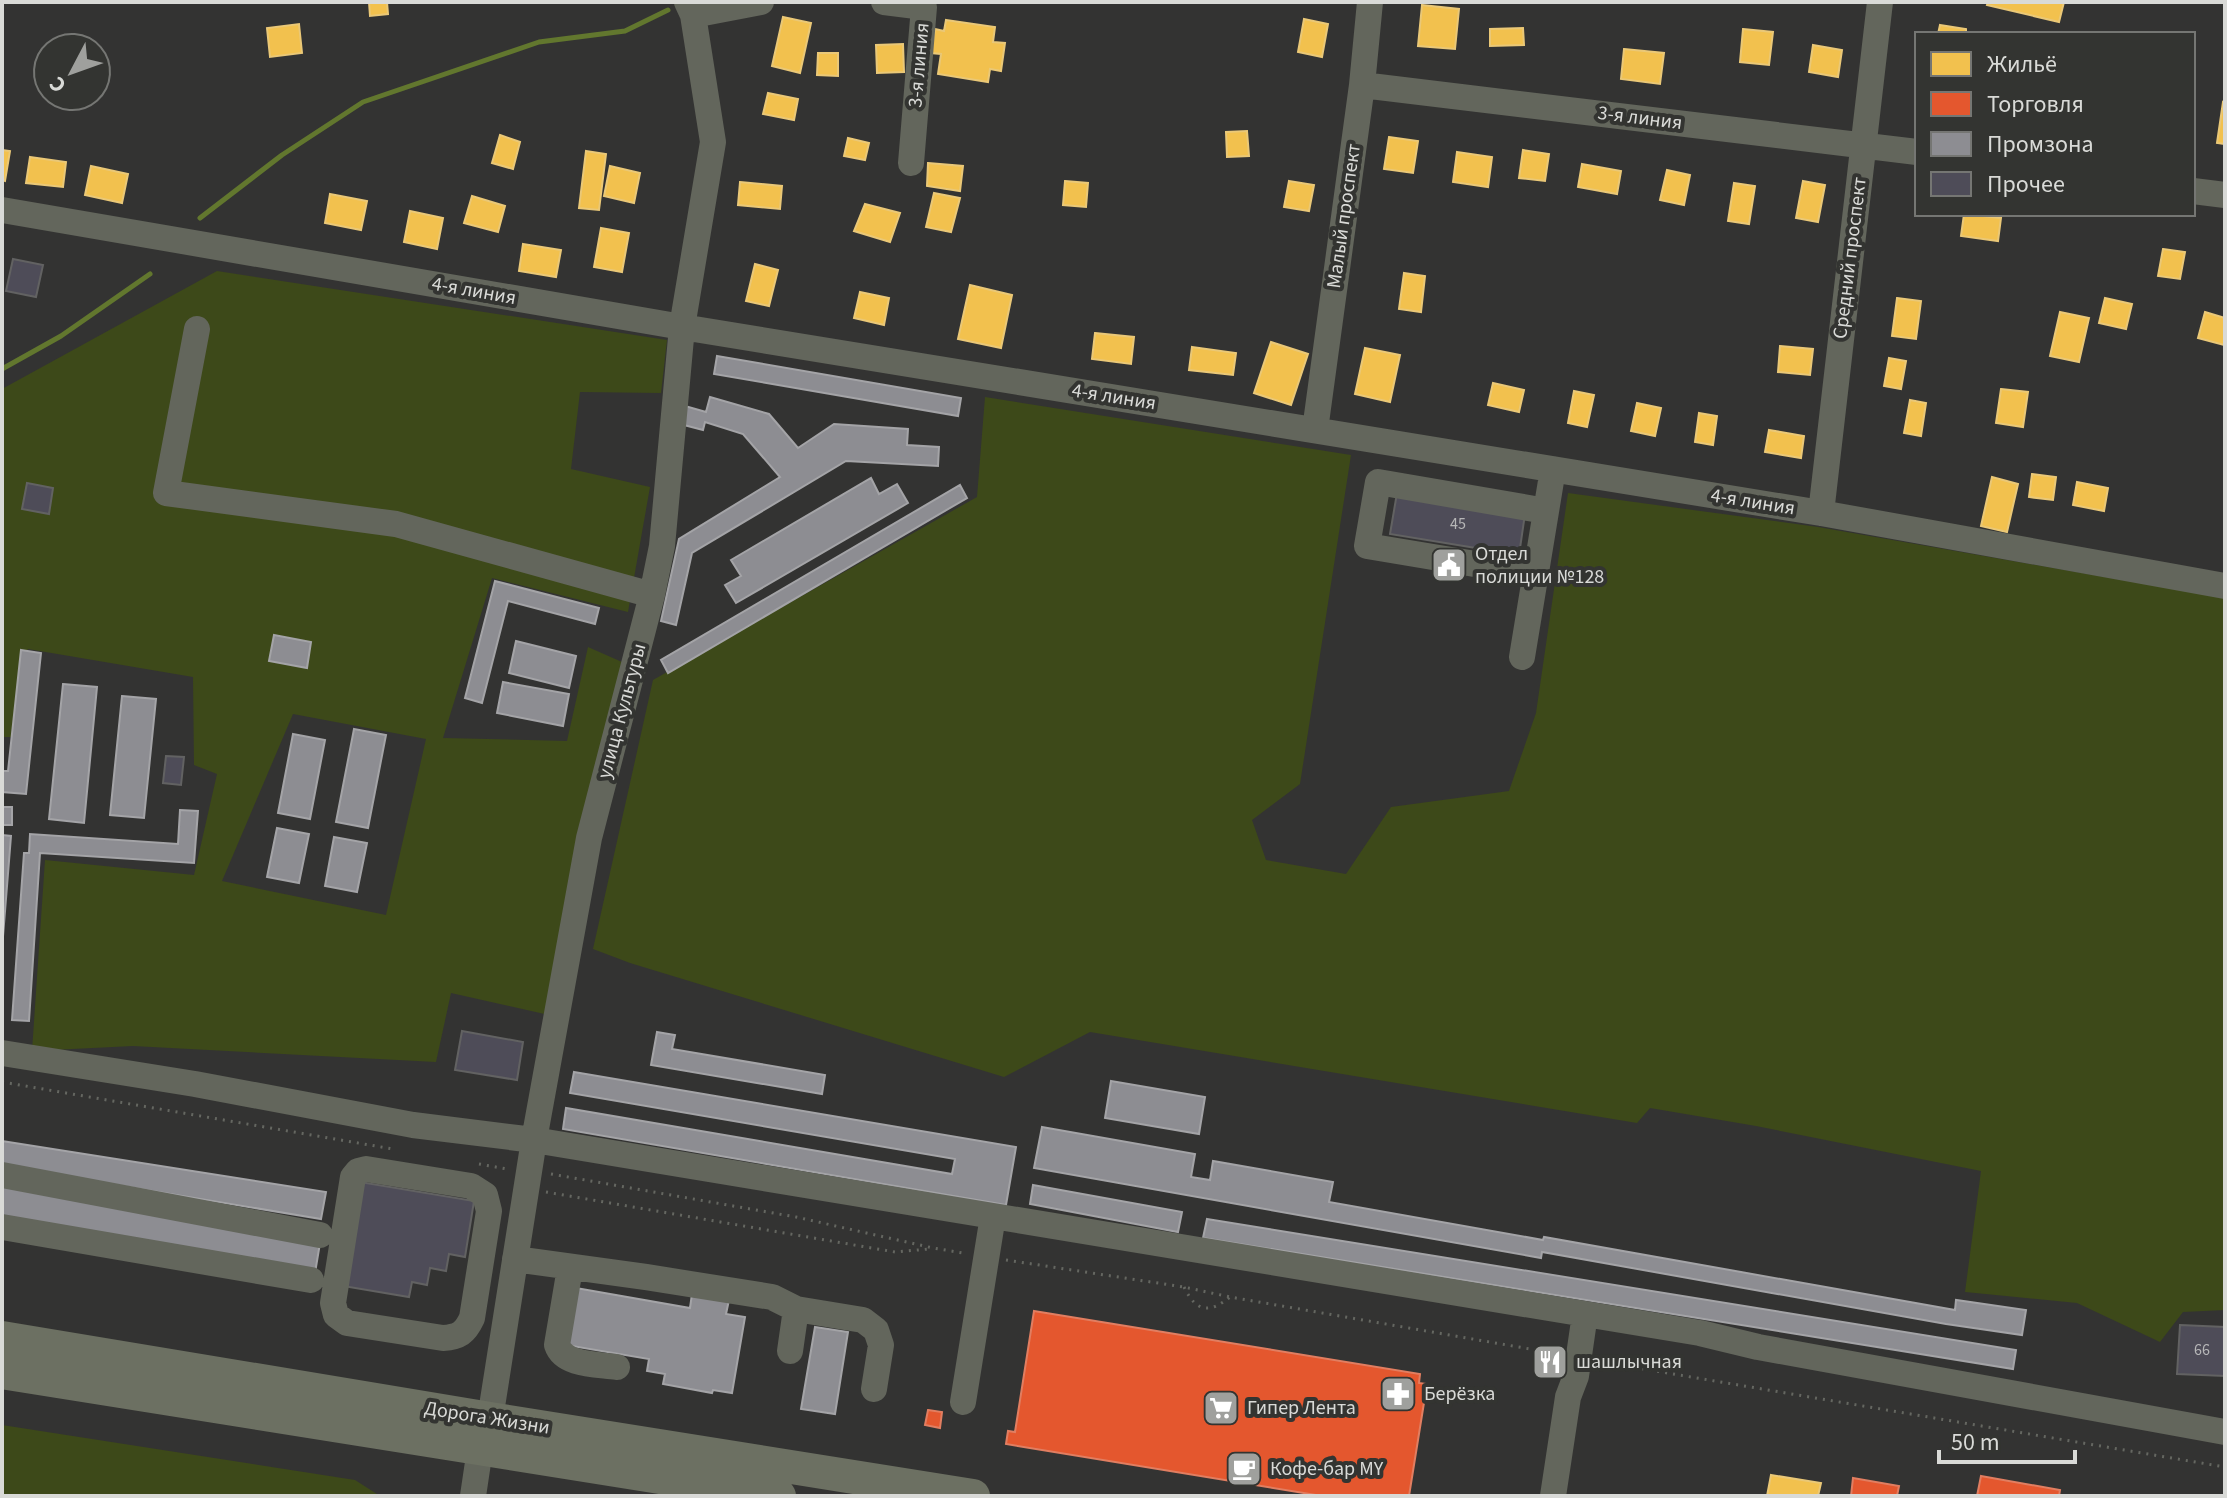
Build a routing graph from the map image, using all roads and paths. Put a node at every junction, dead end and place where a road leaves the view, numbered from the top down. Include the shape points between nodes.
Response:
1 (761, 2) edge
2 (884, 2) edge
3 (1370, 2) edge
4 (1880, 2) edge
5 (690, 8) edge
6 (1362, 85) junction
7 (1863, 144) junction
8 (1915, 152) edge
9 (911, 163) dead end
10 (2195, 191) edge
11 (2225, 195) edge
12 (2, 210) edge
13 (682, 327) junction
14 (197, 329) dead end
15 (1315, 430) junction
16 (1553, 469) junction
17 (1546, 511) junction
18 (1821, 513) junction
19 (1535, 574) junction
20 (2225, 586) edge
21 (652, 595) junction
22 (1522, 657) dead end
23 (2, 1053) edge
24 (2, 1082) edge
25 (534, 1140) junction
26 (392, 1149) dead end
27 (470, 1162) dead end
28 (2, 1175) edge
29 (524, 1177) junction
30 (993, 1216) junction
31 (2, 1227) edge
32 (320, 1235) dead end
33 (515, 1259) junction
34 (570, 1268) junction
35 (311, 1280) dead end
36 (477, 1287) junction
37 (1184, 1287) dead end
38 (510, 1293) junction
39 (1230, 1297) dead end
40 (796, 1309) junction
41 (1585, 1314) junction
42 (2, 1338) edge
43 (790, 1351) dead end
44 (617, 1367) dead end
45 (2, 1372) edge
46 (874, 1389) dead end
47 (963, 1402) dead end
48 (2225, 1432) edge
49 (485, 1434) junction
50 (473, 1496) edge
51 (779, 1496) edge
52 (973, 1496) edge
53 (1553, 1496) edge

1 - 5 street
2 - 9 street, 3-я линия via 924,7
3 - 6 street, Малый проспект
4 - 7 street, Средний проспект
5 - 13 street, улица Культуры via 713,142
6 - 7 street, 3-я линия
6 - 15 street, Малый проспект
7 - 8 street, 3-я линия
7 - 18 street, Средний проспект
10 - 11 street
12 - 13 street, 4-я линия
13 - 15 street, 4-я линия
13 - 21 street, улица Культуры via 662,546
14 - 21 street via 166,493 396,524
15 - 16 street, 4-я линия
16 - 17 street
16 - 18 street, 4-я линия
17 - 19 street
17 - 19 street via 1378,482 1371,520 1367,546
18 - 20 street, 4-я линия
19 - 22 street
21 - 25 street, улица Культуры via 589,838
23 - 25 street via 413,1125
24 - 26 path
25 - 29 street, улица Культуры
25 - 30 street
27 - 29 path
28 - 32 street
29 - 29 path via 895,1252 933,1248 796,1217 548,1173
29 - 33 street, улица Культуры
30 - 41 street
30 - 47 street
31 - 35 street
33 - 34 street
33 - 38 street, улица Культуры
34 - 40 street via 772,1297
34 - 44 street via 560,1353 567,1359
36 - 36 street via 472,1318 456,1337 347,1323 336,1315 333,1303 358,1171 471,1186 485,1195 489,1211
36 - 38 street
37 - 39 path via 1190,1301 1203,1308 1218,1307
38 - 49 street, улица Культуры
40 - 43 street
40 - 46 street via 863,1320 876,1330 881,1345
41 - 48 street
41 - 53 street
42 - 49 main road, Дорога Жизни
45 - 49 main road, Дорога Жизни
49 - 50 street, улица Культуры
49 - 51 main road, Дорога Жизни
49 - 52 main road, Дорога Жизни

